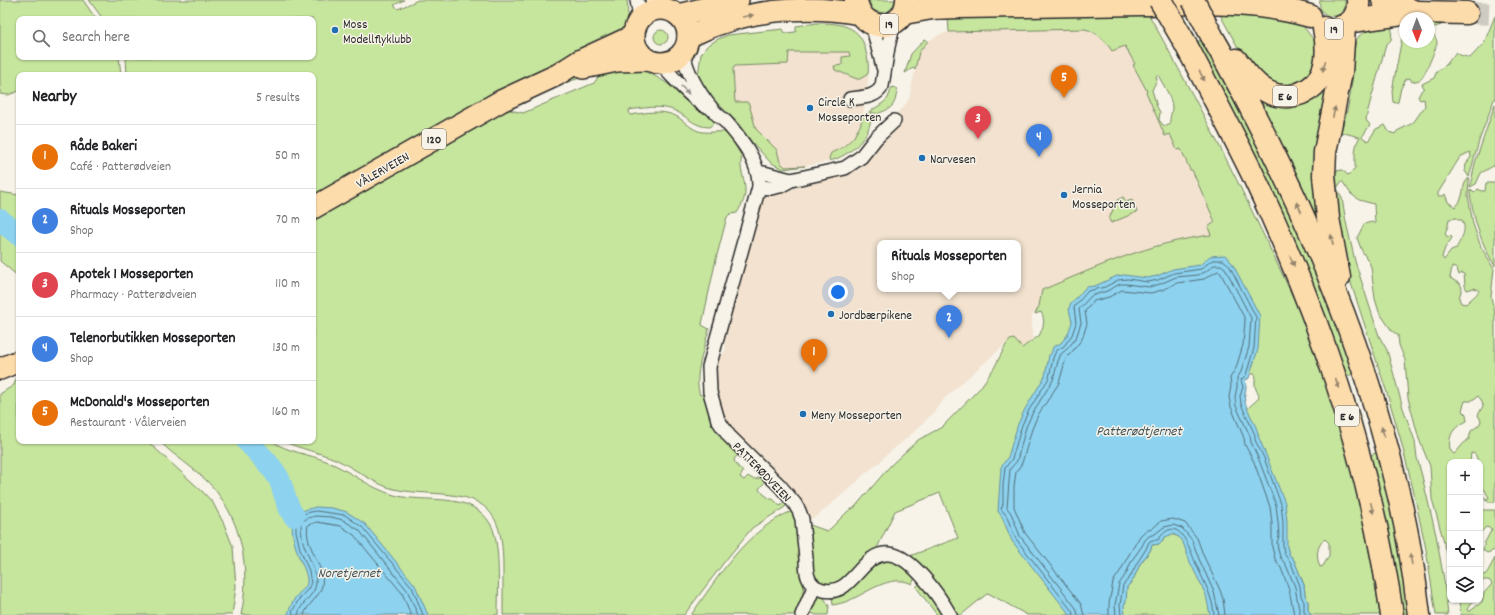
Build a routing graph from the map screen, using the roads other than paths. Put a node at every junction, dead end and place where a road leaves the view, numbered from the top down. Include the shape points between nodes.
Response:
1 (738, 0) edge
2 (1160, 0) edge
3 (1192, 0) edge
4 (1358, 0) edge
5 (1383, 0) edge
6 (664, 8) edge
7 (902, 12) edge
8 (1417, 12) edge
9 (1435, 12) edge
10 (863, 13) edge
11 (1399, 13) edge
12 (1467, 13) tunnel mouth
13 (636, 18) edge
14 (1327, 18) edge
15 (1214, 40) junction
16 (686, 44) junction
17 (653, 62) junction
18 (884, 69) junction
19 (557, 75) junction
20 (850, 98) dead end
21 (713, 110) junction
22 (894, 121) dead end
23 (758, 173) junction
24 (791, 180) junction
25 (759, 187) junction
26 (316, 206) edge
27 (1350, 334) junction
28 (814, 587) junction
29 (802, 615) edge
30 (950, 615) edge
31 (1392, 615) edge
32 (1419, 615) edge

1 - 6 main road, 120
2 -> 31 highway, E 6, bridge via 1252,173 1291,259 1322,338 1345,407 1368,492
3 - 15 highway, E 6, bridge
4 - 14 highway, 19 via 1356,14
5 - 8 highway, 19
6 - 13 main road, 120 via 649,11
6 - 16 main road via 686,25
7 - 10 highway, 19 via 887,25
7 - 14 highway, 19 via 958,7 1248,5 1273,7
7 - 18 street
9 - 12 highway, 19
16 -> 10 main road, 120 via 728,21 775,12 821,9
10 - 18 street
11 - 14 highway, 19
13 - 17 main road via 637,50
13 - 19 main road, VÅLERVEIEN / 120
14 -> 15 highway, E 6 via 1327,53 1323,72 1312,87 1290,96 1281,96 1262,89 1230,52
27 -> 14 highway, E 6 via 1326,203 1325,152 1341,72
27 -> 15 highway, E 6 via 1334,288 1285,178
16 - 17 main road, 120 via 673,60
16 - 21 street, PATTERØDVEIEN via 685,63
17 - 19 main road, VÅLERVEIEN / 120 via 617,62
17 -> 21 street, PATTERØDVEIEN via 697,101
18 - 20 street via 880,91 872,95
19 - 26 main road, VÅLERVEIEN / 120 via 501,101
21 - 23 street, PATTERØDVEIEN via 745,146
22 - 24 street via 853,163 836,170
23 - 24 street
23 - 25 street, PATTERØDVEIEN
24 - 25 street via 771,188
25 - 28 street, PATTERØDVEIEN via 710,362 709,385 714,411 722,428 780,486 799,511 808,577
32 -> 27 highway, E 6 via 1410,551 1396,485 1372,396
28 - 29 street
28 - 30 street via 836,590 848,584 874,558 884,554 896,555 922,576 936,592

